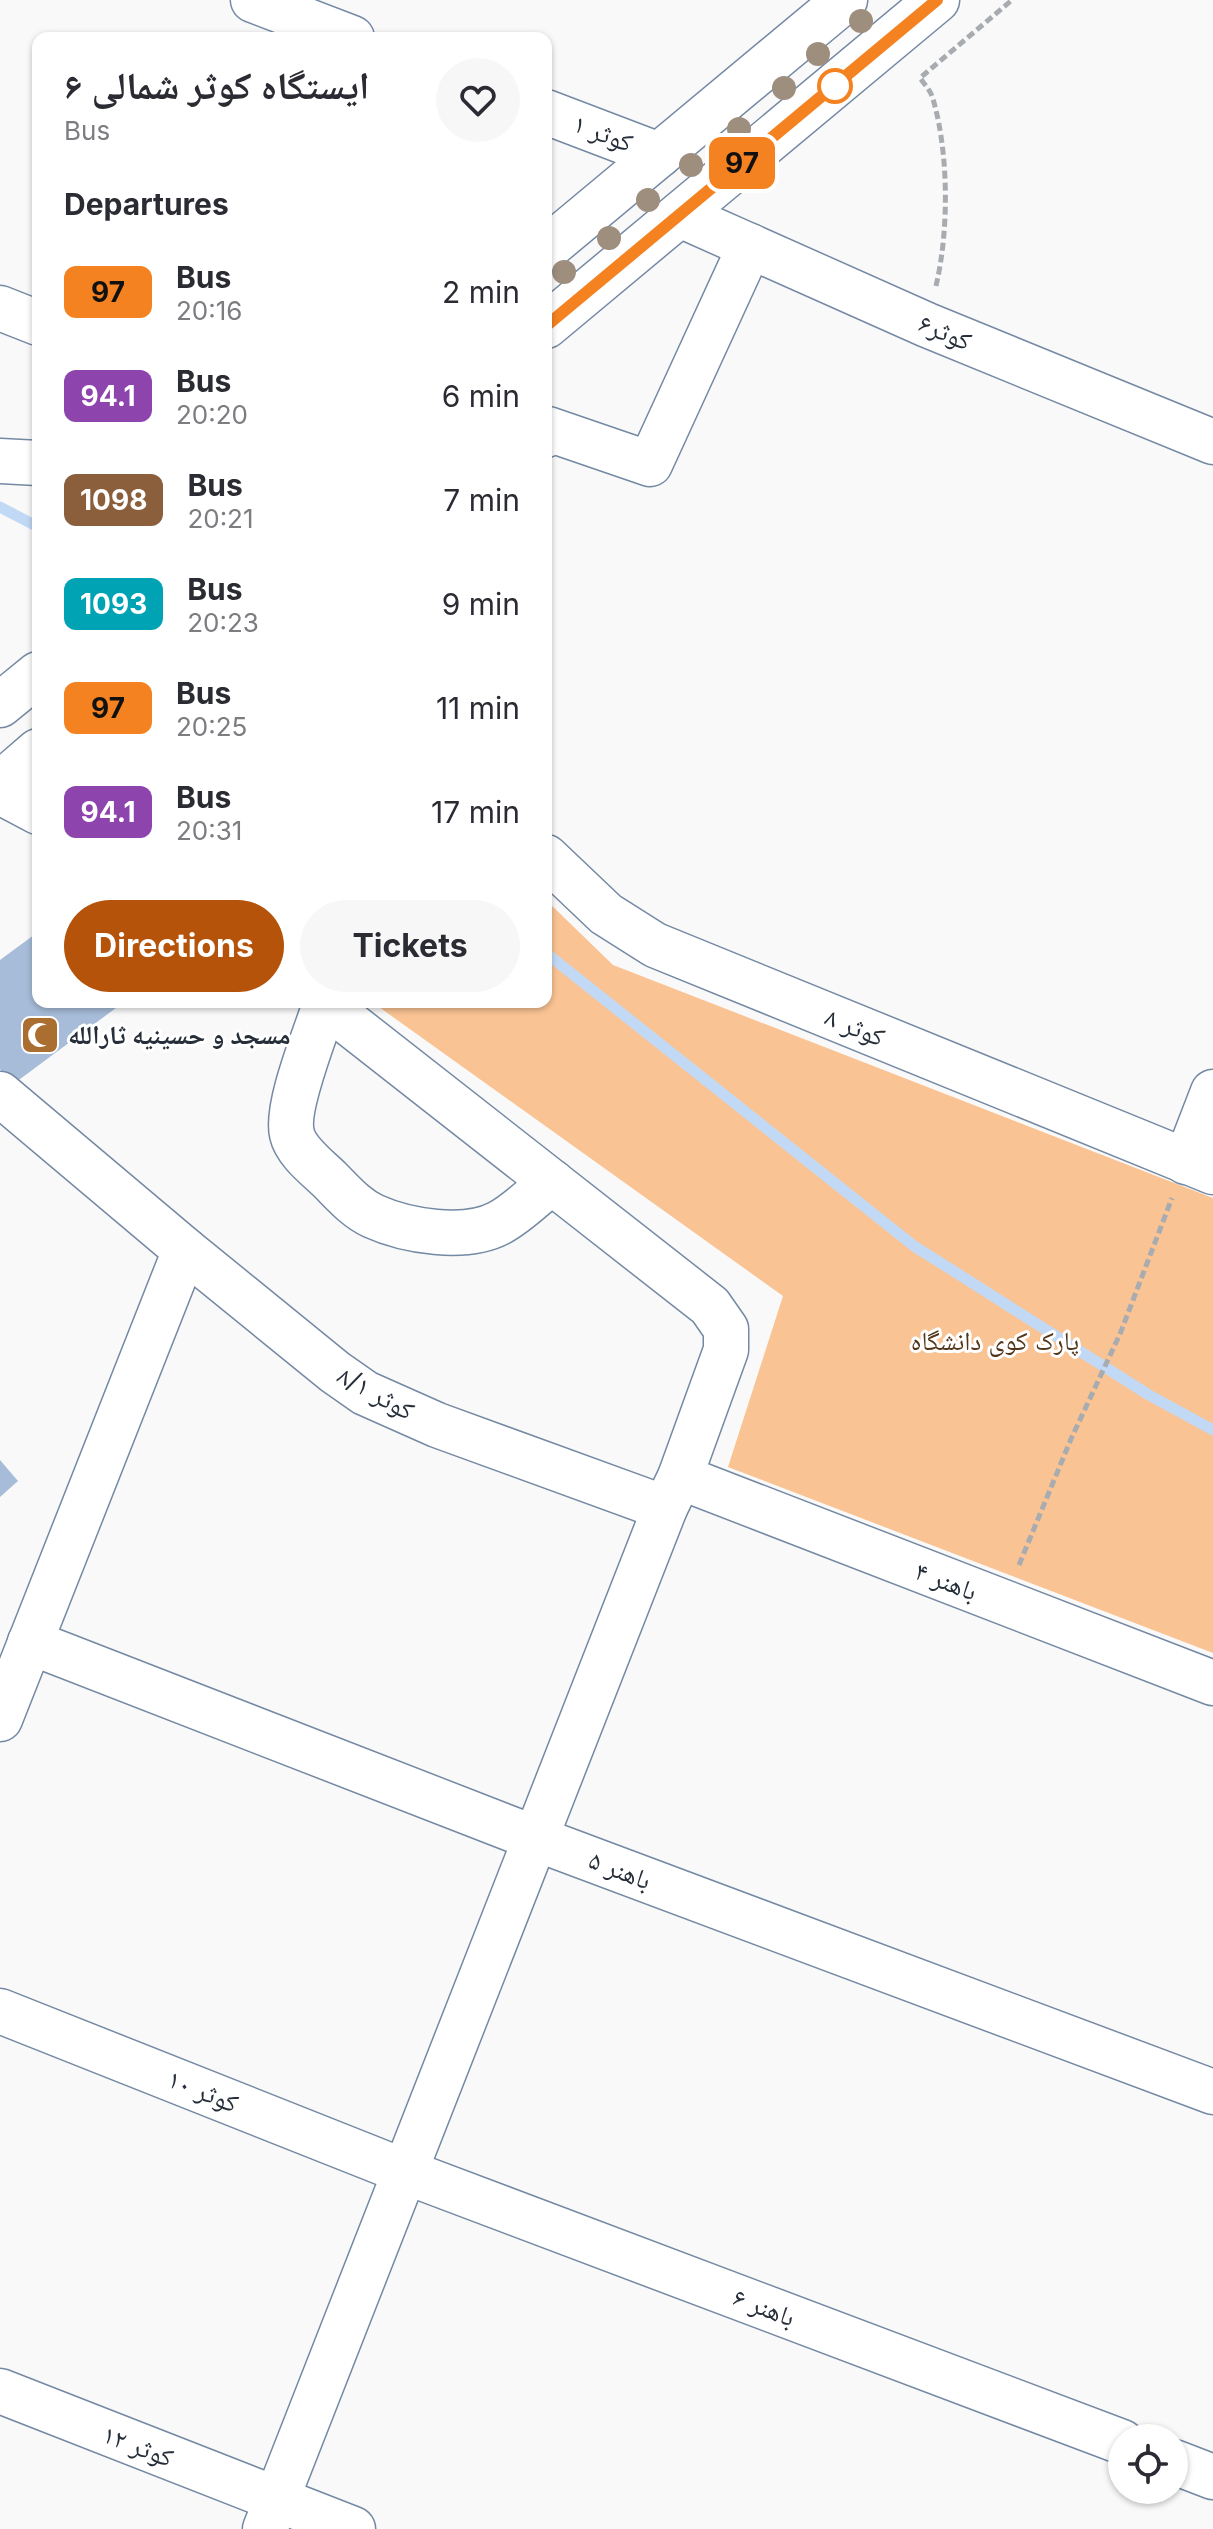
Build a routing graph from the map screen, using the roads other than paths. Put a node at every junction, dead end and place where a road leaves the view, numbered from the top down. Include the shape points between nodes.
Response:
1 (253, 0) edge
2 (845, 0) edge
3 (937, 0) edge
4 (336, 32) edge
5 (552, 114) edge
6 (659, 155) junction
7 (680, 215) junction
8 (552, 244) edge
9 (750, 246) junction
10 (0, 308) edge
11 (32, 321) edge
12 (552, 321) edge
13 (552, 430) edge
14 (1213, 442) edge
15 (0, 461) edge
16 (32, 463) edge
17 (32, 679) edge
18 (0, 705) edge
19 (32, 756) edge
20 (0, 784) edge
21 (0, 792) edge
22 (32, 809) edge
23 (552, 863) edge
24 (322, 1008) edge
25 (329, 1008) edge
26 (1213, 1092) edge
27 (0, 1094) edge
28 (1199, 1167) edge
29 (552, 1182) junction
30 (185, 1250) junction
31 (672, 1493) junction
32 (30, 1642) junction
33 (1213, 1683) edge
34 (0, 1719) edge
35 (537, 1839) junction
36 (0, 2011) edge
37 (1213, 2092) edge
38 (406, 2172) junction
39 (0, 2391) edge
40 (1108, 2437) edge
41 (1188, 2467) edge
42 (1213, 2477) edge
43 (270, 2514) edge
44 (353, 2529) edge

1 - 4 street
2 - 6 street
3 - 7 street
5 - 6 street, کوثر ۱
6 - 8 street
7 - 9 street, کوثر۶
7 - 12 street
9 - 13 street via 650,464
9 - 14 street, کوثر۶
10 - 11 street
15 - 16 street
17 - 18 street
19 - 20 street
21 - 22 street
23 - 28 street, کوثر ۸ via 606,914 655,945
24 - 29 street via 294,1103 292,1135 353,1204 408,1228 462,1231 497,1224
25 - 29 street
26 - 28 street
27 - 30 street, کوثر ۸/۱
29 - 31 street via 710,1306 726,1329 726,1350
30 - 31 street, کوثر ۸/۱ via 365,1393 437,1425
30 - 32 street
31 - 33 street, باهنر ۴ via 1004,1603
31 - 35 street
32 - 34 street
32 - 35 street, باهنر ۵
35 - 37 street, باهنر ۵
35 - 38 street
36 - 38 street, کوثر ۱۰
38 - 40 street, باهنر ۶
38 - 43 street
39 - 43 street, کوثر ۱۲
41 - 42 street
43 - 44 street, کوثر ۱۲

